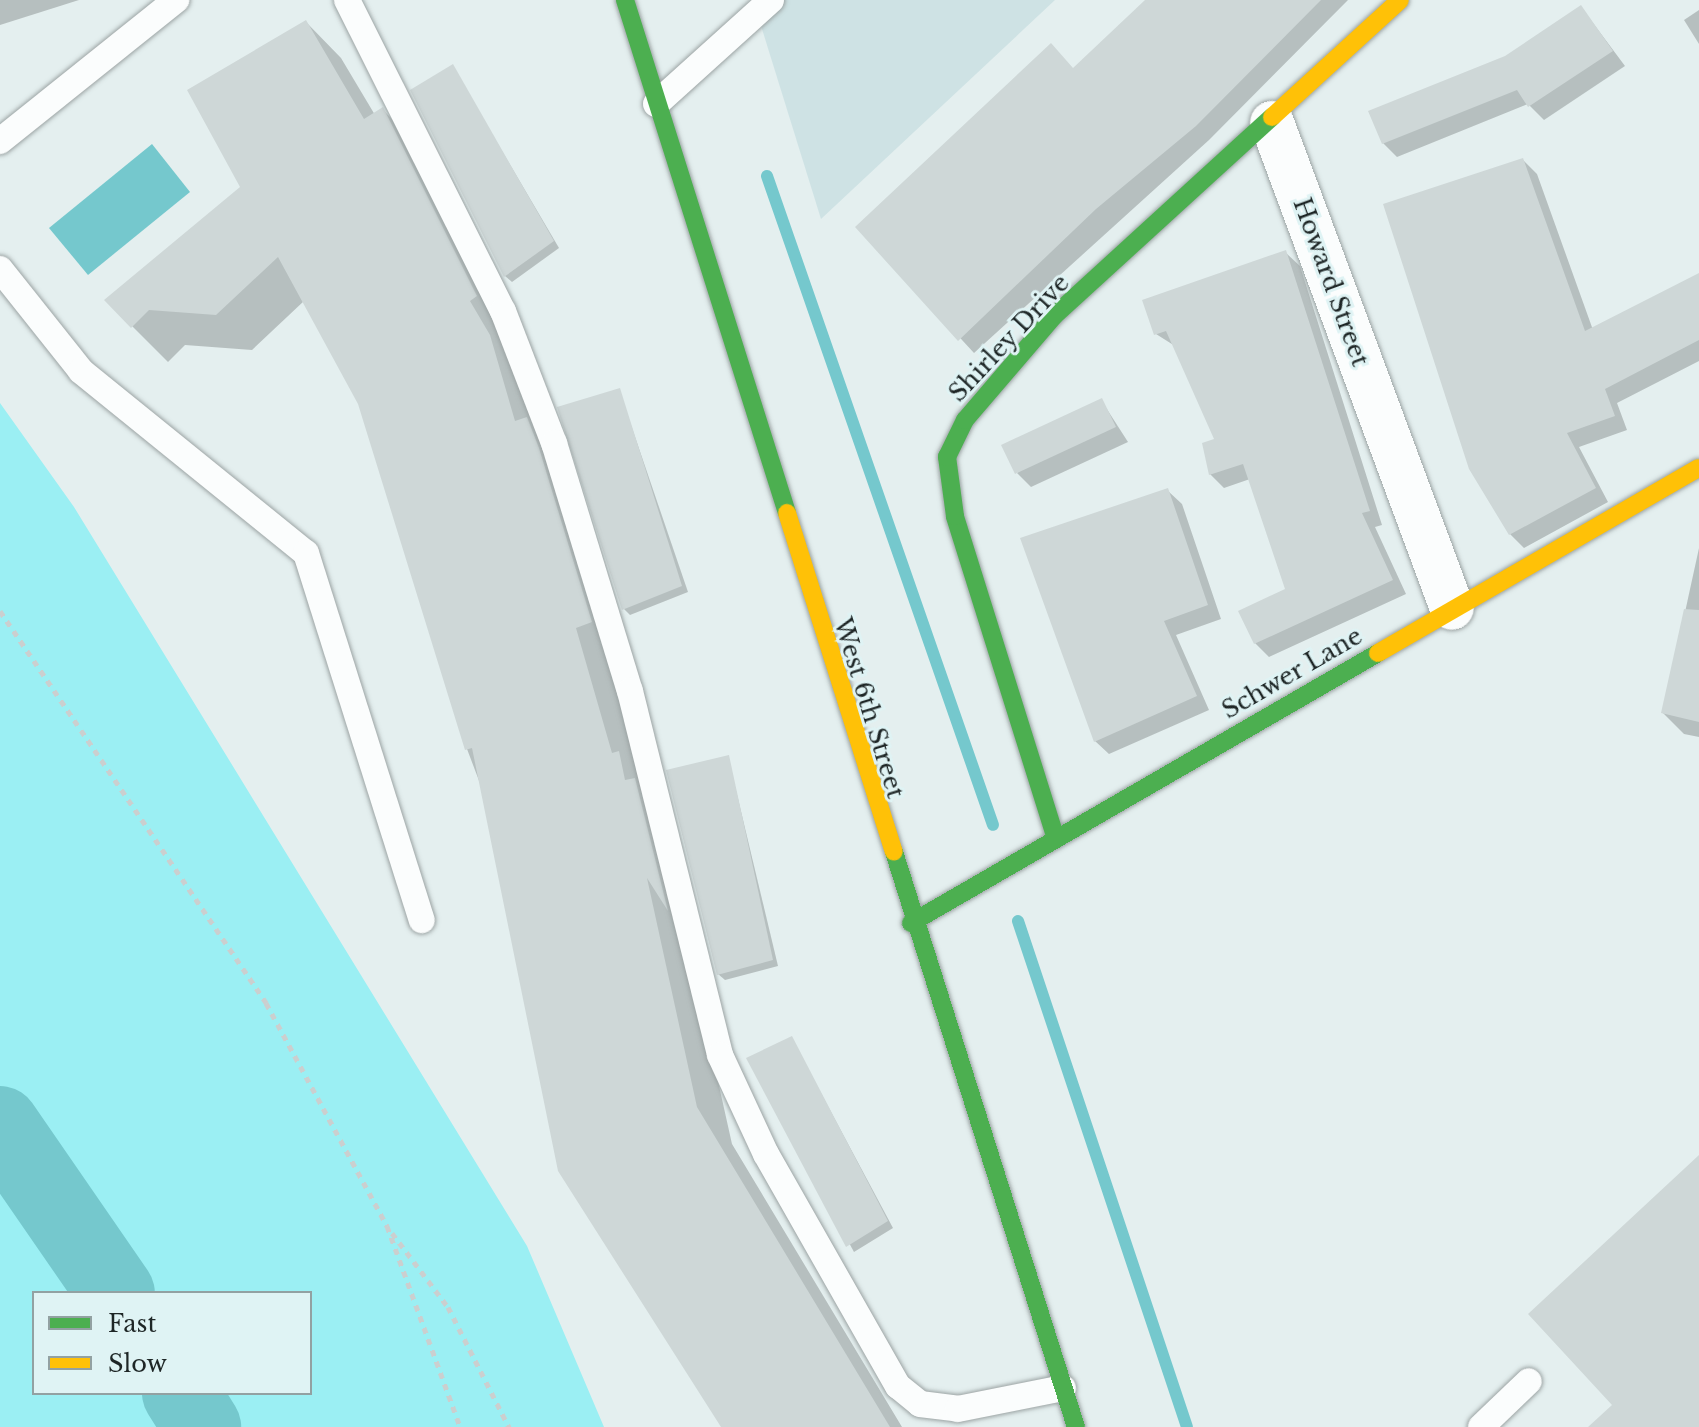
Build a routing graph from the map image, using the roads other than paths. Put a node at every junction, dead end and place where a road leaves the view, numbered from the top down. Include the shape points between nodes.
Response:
1 (176, 0) edge
2 (347, 0) edge
3 (625, 0) edge
4 (771, 0) edge
5 (1400, 0) edge
6 (656, 104) junction
7 (1272, 123) junction
8 (0, 141) edge
9 (0, 269) edge
10 (1699, 468) edge
11 (1452, 608) junction
12 (1056, 839) junction
13 (422, 920) dead end
14 (911, 923) junction
15 (1529, 1381) dead end
16 (1063, 1388) junction
17 (1076, 1427) edge
18 (1481, 1427) edge

1 - 8 lane
2 - 16 lane via 503,311 554,443 630,691 720,1055 766,1154 909,1395 958,1409
3 - 6 street, West 6th Street
4 - 6 lane
5 - 7 street
6 - 14 street, West 6th Street
7 - 11 street, Howard Street
7 - 12 street, Shirley Drive via 1054,316 965,420 947,457 955,516
9 - 13 lane via 81,371 306,553
10 - 11 street, Schwer Lane
11 - 12 street, Schwer Lane
12 - 14 street, Schwer Lane
14 - 16 street, West 6th Street
15 - 18 lane
16 - 17 street, West 6th Street

